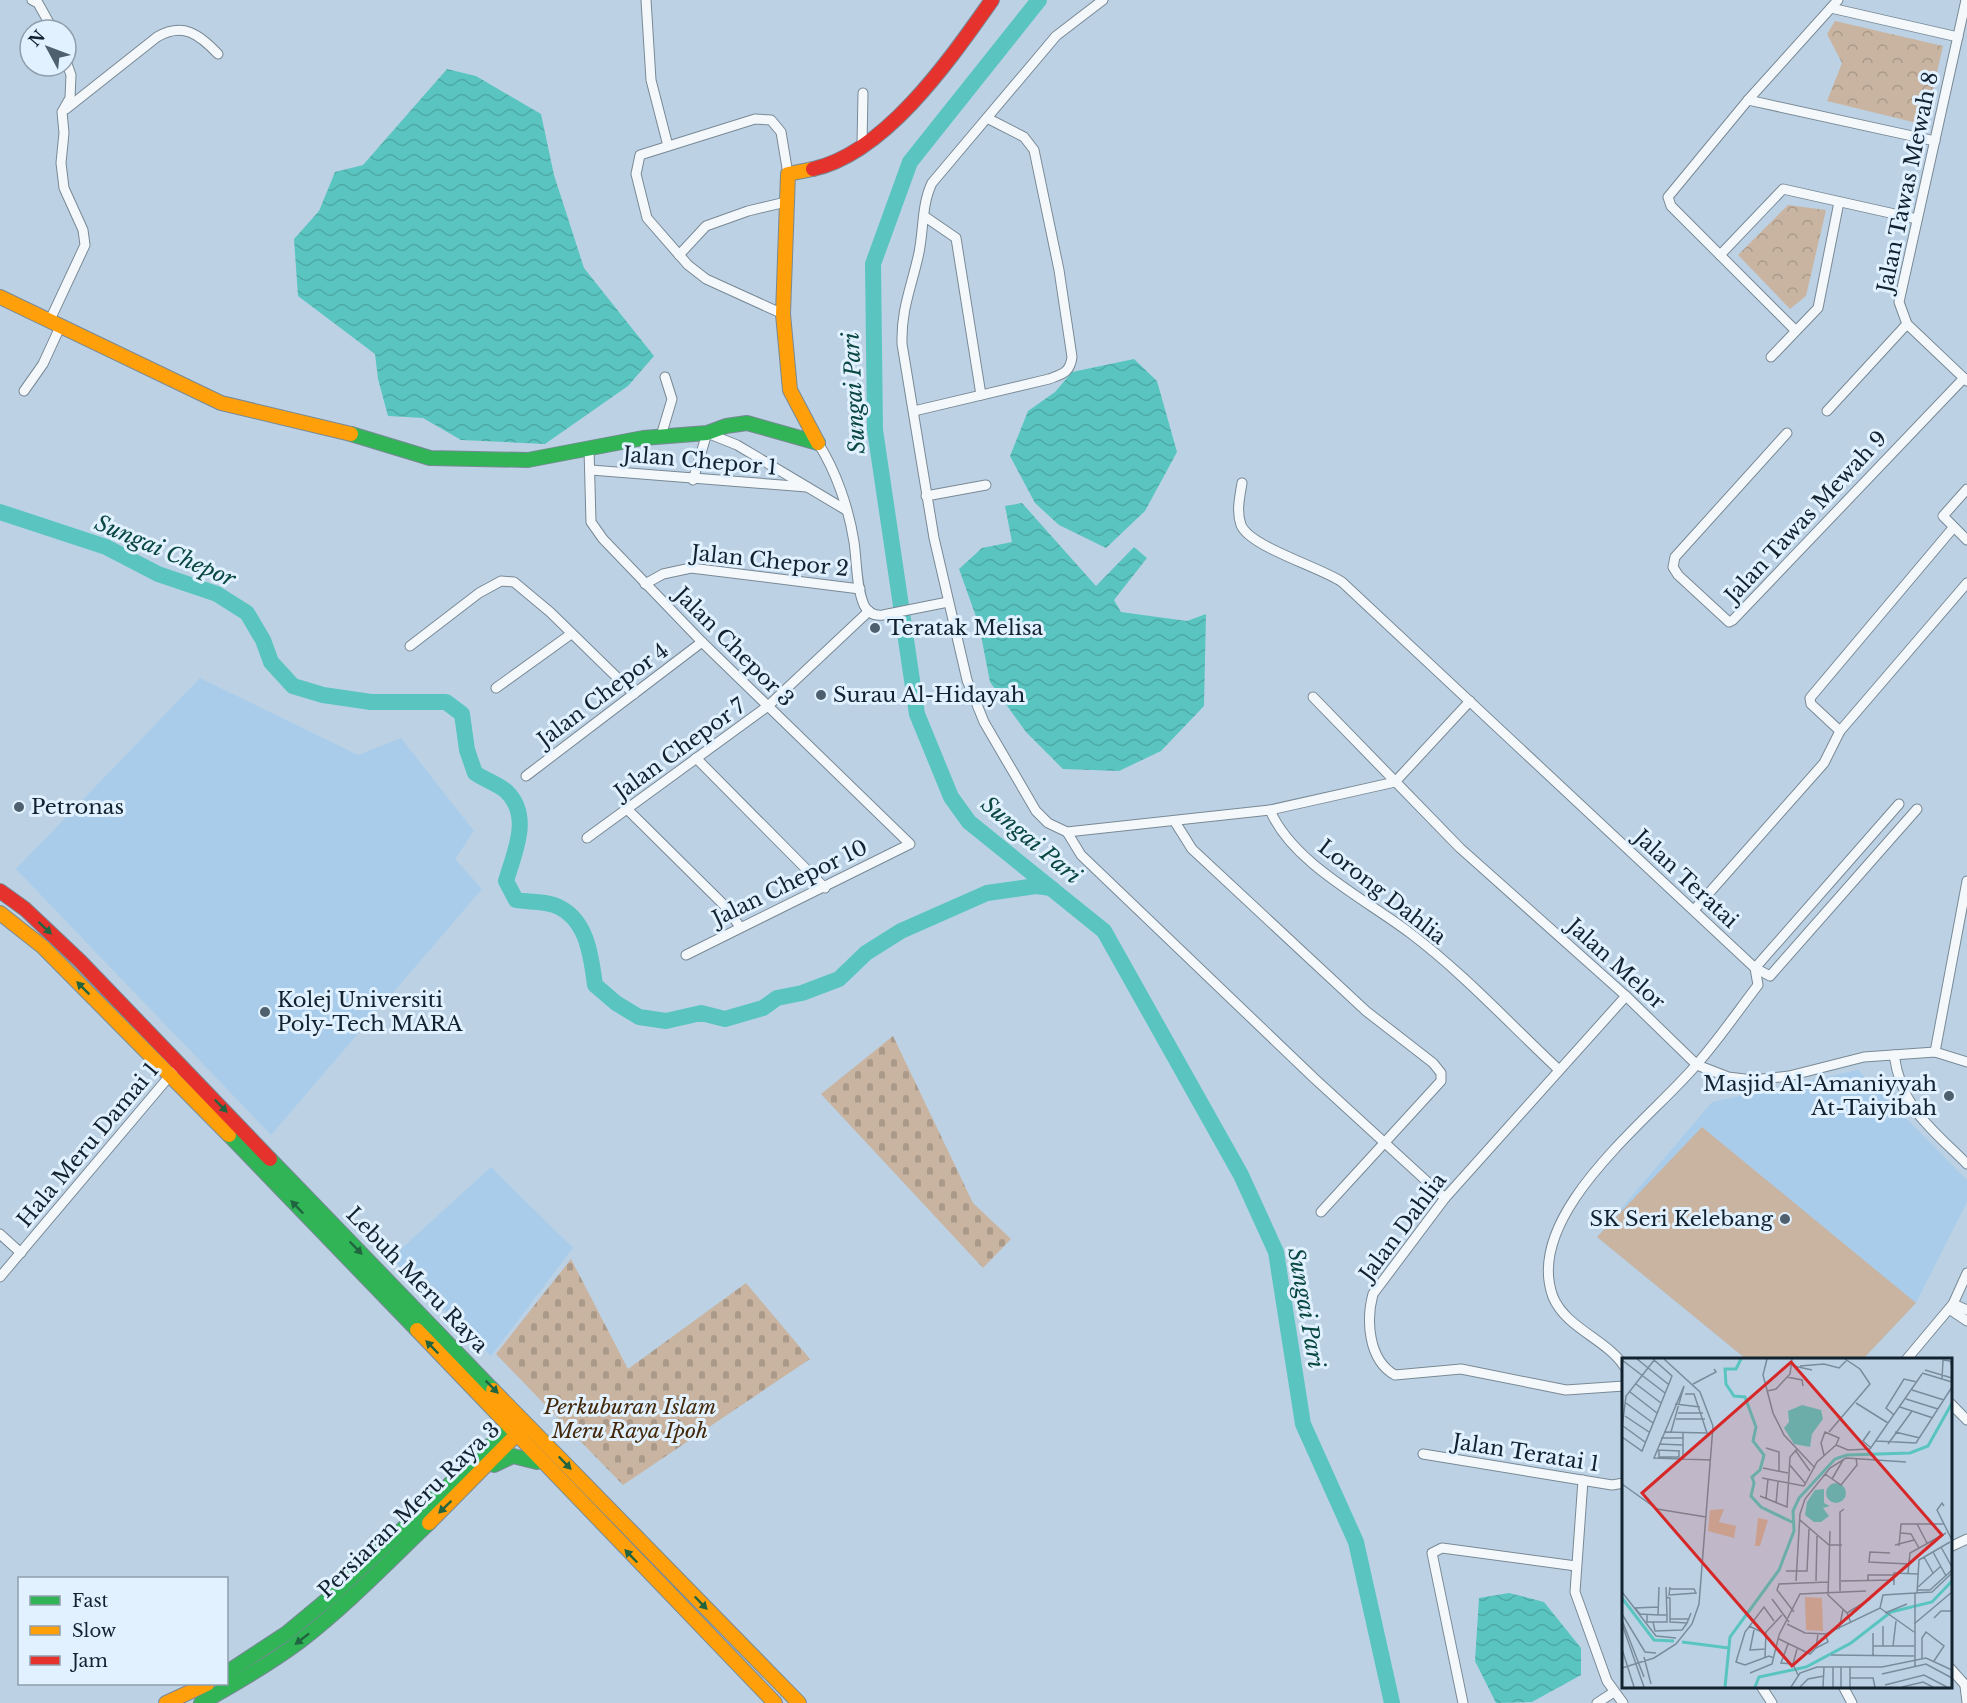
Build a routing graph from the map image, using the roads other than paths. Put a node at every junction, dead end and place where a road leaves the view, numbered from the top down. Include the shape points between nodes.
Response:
1 (646, 0) edge
2 (992, 0) edge
3 (1103, 0) edge
4 (1966, 0) edge
5 (37, 1) edge
6 (1834, 4) edge
7 (46, 18) edge
8 (1958, 37) junction
9 (218, 54) dead end
10 (71, 78) edge
11 (863, 93) dead end
12 (1748, 100) junction
13 (62, 112) junction
14 (987, 118) junction
15 (1935, 141) junction
16 (862, 144) junction
17 (668, 146) junction
18 (788, 174) junction
19 (786, 202) junction
20 (1839, 202) junction
21 (924, 216) junction
22 (1917, 219) junction
23 (679, 255) junction
24 (1720, 255) junction
25 (0, 297) edge
26 (783, 314) junction
27 (1906, 324) junction
28 (55, 325) junction
29 (1795, 330) junction
30 (1771, 357) dead end
31 (665, 376) dead end
32 (1965, 380) edge
33 (24, 391) dead end
34 (981, 395) junction
35 (914, 411) junction
36 (1827, 411) dead end
37 (1787, 433) dead end
38 (707, 434) junction
39 (661, 436) junction
40 (818, 442) junction
41 (589, 449) junction
42 (591, 470) junction
43 (693, 480) junction
44 (1242, 483) dead end
45 (986, 485) dead end
46 (807, 487) junction
47 (1967, 489) edge
48 (926, 496) junction
49 (846, 510) junction
50 (1953, 528) junction
51 (1967, 540) edge
52 (1967, 583) edge
53 (645, 584) junction
54 (860, 589) junction
55 (948, 602) junction
56 (869, 611) junction
57 (571, 634) junction
58 (702, 642) junction
59 (410, 646) dead end
60 (496, 688) dead end
61 (634, 693) junction
62 (1313, 697) dead end
63 (1470, 701) junction
64 (768, 706) junction
65 (1840, 731) junction
66 (696, 758) junction
67 (526, 776) dead end
68 (1395, 782) junction
69 (1899, 804) dead end
70 (627, 809) junction
71 (1917, 809) dead end
72 (1270, 810) junction
73 (1174, 822) junction
74 (1067, 832) junction
75 (587, 838) dead end
76 (909, 844) joint
77 (1967, 881) edge
78 (825, 888) junction
79 (0, 891) edge
80 (1694, 910) junction
81 (0, 913) edge
82 (740, 927) junction
83 (686, 955) dead end
84 (1755, 968) junction
85 (1626, 996) junction
86 (1935, 1052) junction
87 (1894, 1054) junction
88 (1967, 1062) edge
89 (181, 1064) junction
90 (1697, 1065) junction
91 (1559, 1070) junction
92 (171, 1075) junction
93 (1385, 1143) junction
94 (1967, 1164) edge
95 (1445, 1198) junction
96 (1321, 1212) dead end
97 (0, 1234) edge
98 (21, 1253) junction
99 (1967, 1273) edge
100 (0, 1277) edge
101 (1951, 1306) junction
102 (1967, 1310) edge
103 (1967, 1321) edge
104 (1907, 1358) edge
105 (1622, 1364) edge
106 (1622, 1386) edge
107 (472, 1390) junction
108 (1952, 1405) edge
109 (1967, 1420) edge
110 (525, 1421) junction
111 (513, 1432) junction
112 (482, 1453) junction
113 (1423, 1455) dead end
114 (545, 1466) junction
115 (1583, 1480) junction
116 (1622, 1483) edge
117 (469, 1484) junction
118 (1967, 1539) edge
119 (1952, 1546) edge
120 (1576, 1566) junction
121 (1952, 1670) edge
122 (228, 1671) edge
123 (203, 1685) edge
124 (1966, 1687) edge
125 (1762, 1688) edge
126 (1844, 1688) edge
127 (1614, 1692) junction
128 (1967, 1702) edge
129 (166, 1703) edge
130 (201, 1703) edge
131 (775, 1703) edge
132 (799, 1703) edge
133 (1463, 1703) edge
134 (1597, 1703) edge
135 (1623, 1703) edge
136 (1772, 1703) edge
137 (1852, 1703) edge

1 - 17 street via 651,80
2 - 16 main road via 908,104
3 - 14 street via 1056,36
4 - 8 street, Jalan Tawas Mewah 8
5 - 7 street
6 - 8 street
6 - 12 street
8 - 15 street, Jalan Tawas Mewah 8
9 - 13 street via 206,41 190,33 170,30
10 - 13 street via 70,98
11 - 16 street
12 - 15 street
12 - 24 street via 1668,197 1669,205
13 - 28 street via 64,188 83,230 85,245
14 - 21 street via 932,183
14 - 34 street via 1024,137 1034,150 1072,357 1066,373
15 - 22 street, Jalan Tawas Mewah 8
16 - 18 main road via 829,165
17 - 18 street via 754,119 771,120 781,132
17 - 23 street via 640,155 636,174 647,218
18 - 19 main road
19 - 23 street via 706,226
19 - 26 main road
20 - 22 street
20 - 24 street via 1783,189
20 - 29 street via 1818,308
21 - 34 street via 956,238
21 - 35 street via 902,325
22 - 27 street, Jalan Tawas Mewah 8 via 1899,302
23 - 26 street via 706,279
24 - 29 street
25 - 28 main road
26 - 40 main road via 790,390
27 - 32 street, Jalan Tawas Mewah 8
27 - 36 street
28 - 33 street via 43,364
28 - 41 main road via 221,403 324,426 419,455 528,460
29 - 30 street
31 - 39 street via 672,399
32 - 37 street, Jalan Tawas Mewah 9 via 1729,622 1678,575 1673,567 1675,557
34 - 35 street
35 - 48 street
38 - 39 main road
38 - 40 main road via 747,423
38 - 43 street
38 - 46 street, Jalan Chepor 1 via 737,446
39 - 41 main road
40 - 49 street via 832,468
41 - 42 street, Jalan Chepor 3
42 - 43 street, Jalan Chepor 1
42 - 53 street, Jalan Chepor 3 via 591,522
43 - 46 street, Jalan Chepor 1
44 - 63 street, Jalan Teratai via 1238,508 1242,526 1260,543 1342,582
45 - 48 street
46 - 49 street, Jalan Chepor 1
47 - 50 street via 1943,516
48 - 55 street
49 - 54 street
50 - 51 street
50 - 65 street via 1810,698 1810,704
52 - 65 street
53 - 54 street, Jalan Chepor 2 via 663,574 691,568
53 - 58 street, Jalan Chepor 3
54 - 56 street, Jalan Chepor 2
55 - 56 street via 883,615
55 - 74 street via 978,710 1036,811 1048,823
56 - 64 street, Jalan Chepor 7
57 - 59 street via 523,588 501,581 479,593
57 - 60 street
57 - 61 street
58 - 61 street, Jalan Chepor 4
58 - 64 street, Jalan Chepor 3
61 - 67 street, Jalan Chepor 4
62 - 68 street, Jalan Melor
63 - 68 street
63 - 80 street, Jalan Teratai
64 - 66 street, Jalan Chepor 7
64 - 76 street, Jalan Chepor 3
65 - 80 street via 1824,763
66 - 70 street, Jalan Chepor 7
66 - 78 street
68 - 72 street
68 - 85 street, Jalan Melor via 1460,848
69 - 84 street
70 - 75 street, Jalan Chepor 7
70 - 82 street via 726,908
71 - 84 street via 1770,976
72 - 73 street
72 - 91 street, Lorong Dahlia via 1274,821 1312,864 1411,933
73 - 74 street
73 - 93 street via 1192,849 1209,865 1366,1011 1441,1073 1441,1081
74 - 93 street via 1081,855
76 - 78 street, Jalan Chepor 10
77 - 86 street
78 - 82 street, Jalan Chepor 10
79 -> 89 main road, Lebuh Meru Raya via 80,961
80 - 84 street, Jalan Teratai
92 -> 81 main road, Lebuh Meru Raya via 43,947
82 - 83 street, Jalan Chepor 10
84 - 90 street via 1758,985
85 - 90 street, Jalan Melor
85 - 91 street, Jalan Dahlia
86 - 87 street, Jalan Melor
86 - 88 street, Jalan Melor
87 - 90 street, Jalan Melor via 1766,1079 1728,1077
87 - 94 street via 1898,1080 1912,1110
89 - 92 street, Hala Meru Damai 1
89 -> 110 main road, Lebuh Meru Raya
90 - 105 street via 1604,1160 1574,1200 1550,1250 1554,1298 1575,1324 1617,1356
91 - 95 street, Jalan Dahlia
92 - 98 street, Hala Meru Damai 1
107 -> 92 main road, Lebuh Meru Raya
93 - 95 street
93 - 96 street
95 - 106 street, Jalan Dahlia via 1373,1294 1368,1327 1387,1370 1407,1375 1461,1370 1566,1390
97 - 98 street
98 - 100 street, Hala Meru Damai 1
99 - 101 street
101 - 102 street
101 - 103 street
101 - 104 street
107 - 111 main road, Lebuh Meru Raya
107 - 112 main road via 492,1422 493,1432
108 - 109 street
110 - 111 main road, Persiaran Meru Raya 3
110 -> 132 main road, Lebuh Meru Raya
111 - 112 main road, Persiaran Meru Raya 3
111 - 114 main road, Lebuh Meru Raya
111 - 117 main road, Persiaran Meru Raya 3
112 - 122 main road, Persiaran Meru Raya 3 via 334,1594 287,1633
113 - 115 street, Jalan Teratai 1
114 - 117 main road via 513,1456
131 -> 114 main road, Lebuh Meru Raya
115 - 116 street, Jalan Teratai 1
115 - 120 street
117 -> 130 main road, Persiaran Meru Raya 3 via 307,1636
118 - 119 street
120 - 127 street via 1575,1592
120 - 133 street via 1442,1548 1434,1551 1431,1558
121 - 124 street
123 - 129 main road
124 - 128 street
125 - 136 street
126 - 137 street
127 - 134 street
127 - 135 street

